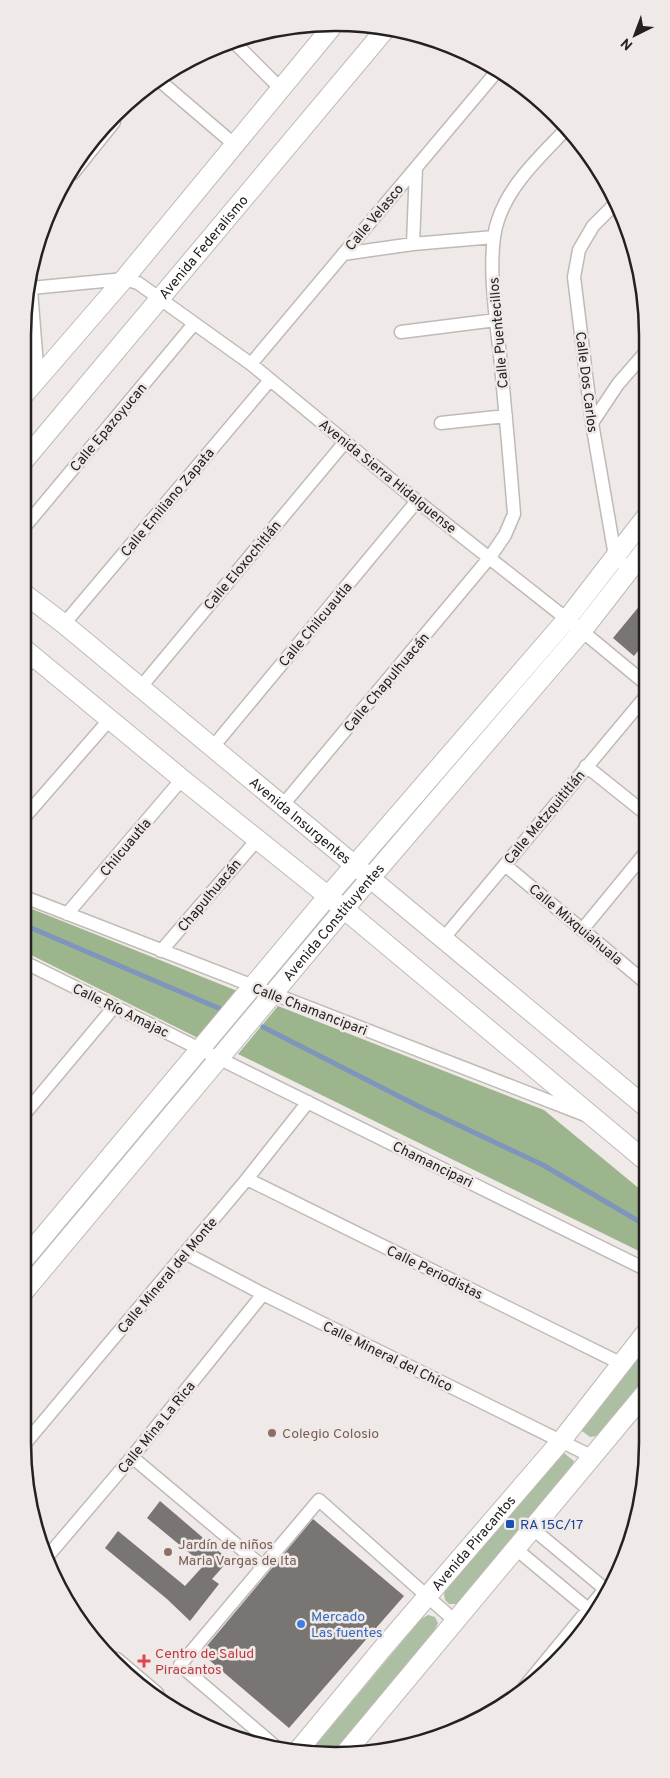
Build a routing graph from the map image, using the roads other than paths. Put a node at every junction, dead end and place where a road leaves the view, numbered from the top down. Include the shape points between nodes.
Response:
1 (328, 31) edge
2 (381, 35) edge
3 (239, 46) edge
4 (493, 76) edge
5 (163, 84) edge
6 (281, 88) junction
7 (562, 134) edge
8 (235, 145) junction
9 (416, 168) junction
10 (611, 208) edge
11 (494, 237) junction
12 (413, 244) junction
13 (343, 254) junction
14 (124, 279) junction
15 (36, 283) edge
16 (160, 298) junction
17 (33, 307) edge
18 (496, 320) junction
19 (193, 324) junction
20 (400, 332) dead end
21 (639, 361) edge
22 (251, 364) junction
23 (38, 379) junction
24 (270, 380) junction
25 (31, 387) edge
26 (506, 416) junction
27 (441, 423) dead end
28 (592, 423) junction
29 (345, 442) junction
30 (31, 452) edge
31 (418, 501) junction
32 (31, 519) edge
33 (639, 526) edge
34 (615, 556) junction
35 (490, 557) junction
36 (639, 558) edge
37 (630, 570) junction
38 (31, 599) edge
39 (567, 619) junction
40 (64, 624) junction
41 (582, 631) junction
42 (31, 654) edge
43 (639, 678) edge
44 (140, 688) junction
45 (639, 704) edge
46 (110, 720) junction
47 (212, 748) junction
48 (586, 766) junction
49 (182, 779) junction
50 (282, 806) junction
51 (639, 808) edge
52 (31, 810) edge
53 (257, 840) junction
54 (639, 861) edge
55 (354, 865) junction
56 (505, 865) junction
57 (370, 879) junction
58 (328, 896) junction
59 (31, 900) edge
60 (344, 909) junction
61 (67, 914) junction
62 (582, 930) junction
63 (443, 939) junction
64 (161, 951) junction
65 (31, 966) edge
66 (639, 977) edge
67 (253, 987) junction
68 (272, 995) junction
69 (114, 1007) junction
70 (201, 1049) junction
71 (219, 1058) junction
72 (639, 1101) edge
73 (308, 1102) junction
74 (31, 1106) edge
75 (598, 1121) junction
76 (639, 1155) edge
77 (247, 1179) junction
78 (38, 1243) junction
79 (31, 1251) edge
80 (185, 1253) junction
81 (54, 1257) junction
82 (639, 1266) edge
83 (31, 1284) edge
84 (264, 1294) junction
85 (639, 1342) edge
86 (622, 1364) junction
87 (639, 1401) edge
88 (31, 1436) edge
89 (561, 1441) junction
90 (132, 1457) junction
91 (593, 1457) junction
92 (533, 1529) junction
93 (516, 1549) junction
94 (51, 1552) edge
95 (263, 1567) junction
96 (602, 1588) edge
97 (428, 1596) junction
98 (594, 1602) edge
99 (588, 1609) junction
100 (456, 1621) junction
101 (543, 1664) edge
102 (266, 1739) edge
103 (303, 1745) edge
104 (352, 1746) edge

1 - 6 street
2 - 16 street, Avenida Federalismo
3 - 6 street
4 - 9 street, Calle Velasco
5 - 8 street
6 - 8 street
7 - 11 street, Calle Puentecillos via 512,188
8 - 14 street
9 - 12 street
9 - 13 street, Calle Velasco
10 - 28 street, Calle Dos Carlos via 593,226 579,250 574,277
11 - 12 street
11 - 18 street, Calle Puentecillos
12 - 13 street
13 - 22 street, Calle Velasco
14 - 15 street
14 - 16 street, Avenida Sierra Hidalguense via 138,283
14 - 23 street
16 - 19 street, Avenida Sierra Hidalguense
16 - 30 street, Avenida Federalismo
17 - 23 street
18 - 20 street
18 - 26 street, Calle Puentecillos
19 - 22 street, Avenida Sierra Hidalguense
19 - 32 street, Calle Epazoyucan
21 - 28 street via 618,384
22 - 24 street, Avenida Sierra Hidalguense
23 - 25 street
24 - 29 street, Avenida Sierra Hidalguense
24 - 40 street, Calle Emiliano Zapata
26 - 27 street
26 - 35 street, Calle Puentecillos via 514,514 506,535
28 - 34 street, Calle Dos Carlos
29 - 31 street, Avenida Sierra Hidalguense
29 - 44 street, Calle Eloxochitlán
31 - 35 street, Avenida Sierra Hidalguense
31 - 47 street, Calle Chilcuautla
33 - 34 street, Avenida Constituyentes
34 - 37 street
34 - 39 street, Avenida Constituyentes
35 - 39 street, Avenida Sierra Hidalguense
35 - 50 street, Calle Chapulhuacán
36 - 37 street, Avenida Constituyentes
37 - 41 street, Avenida Constituyentes
38 - 40 street, Avenida Insurgentes
39 - 41 street, Avenida Sierra Hidalguense
39 - 55 street, Avenida Constituyentes
40 - 44 street, Avenida Insurgentes
41 - 43 street, Avenida Sierra Hidalguense
41 - 57 street, Avenida Constituyentes
42 - 46 street
44 - 47 street, Avenida Insurgentes
45 - 48 street, Calle Metzquititlán
46 - 49 street
46 - 52 street
47 - 50 street, Avenida Insurgentes
48 - 51 street
48 - 56 street, Calle Metzquititlán
49 - 53 street
49 - 61 street, Chilcuautla
50 - 55 street, Avenida Insurgentes
53 - 58 street
53 - 64 street, Chapulhuacán
54 - 62 street
55 - 57 street, Avenida Insurgentes
55 - 58 street, Avenida Constituyentes
56 - 62 street, Calle Mixquiahuala
56 - 63 street, Calle Metzquititlán
57 - 60 street, Avenida Constituyentes
57 - 63 street, Avenida Insurgentes
58 - 60 street
58 - 67 street, Avenida Constituyentes
59 - 61 street, Calle Chamancipari
60 - 68 street, Avenida Constituyentes
60 - 75 street
61 - 64 street, Calle Chamancipari
62 - 66 street, Calle Mixquiahuala
63 - 72 street, Avenida Insurgentes
64 - 67 street, Calle Chamancipari
65 - 69 street, Calle Río Amajac
67 - 68 street, Calle Chamancipari
67 - 70 street, Avenida Constituyentes
68 - 71 street, Avenida Constituyentes
68 - 75 street, Calle Chamancipari
69 - 70 street, Calle Río Amajac
69 - 74 street
70 - 71 street, Calle Río Amajac
70 - 78 street, Avenida Constituyentes
71 - 73 street, Chamancipari
71 - 81 street, Avenida Constituyentes
73 - 77 street, Calle Mineral del Monte
73 - 82 street, Chamancipari
75 - 76 street
77 - 80 street, Calle Mineral del Monte
77 - 86 street, Calle Periodistas
78 - 79 street, Avenida Constituyentes
78 - 81 street
80 - 84 street, Calle Mineral del Chico
80 - 88 street, Calle Mineral del Monte
81 - 83 street, Avenida Constituyentes
84 - 89 street, Calle Mineral del Chico
84 - 90 street, Calle Mina La Rica
85 - 86 street, Avenida Piracantos
86 - 89 street, Avenida Piracantos
87 - 91 street
89 - 91 street, Calle Mineral del Chico
89 - 97 street, Avenida Piracantos
90 - 94 street, Calle Mina La Rica
90 - 95 street
91 - 92 street
92 - 93 street
92 - 96 street
93 - 99 street
93 - 100 street
95 - 97 street via 319,1500
95 - 102 street via 180,1665
97 - 100 street
97 - 103 street, Avenida Piracantos
98 - 99 street
99 - 101 street
100 - 104 street

